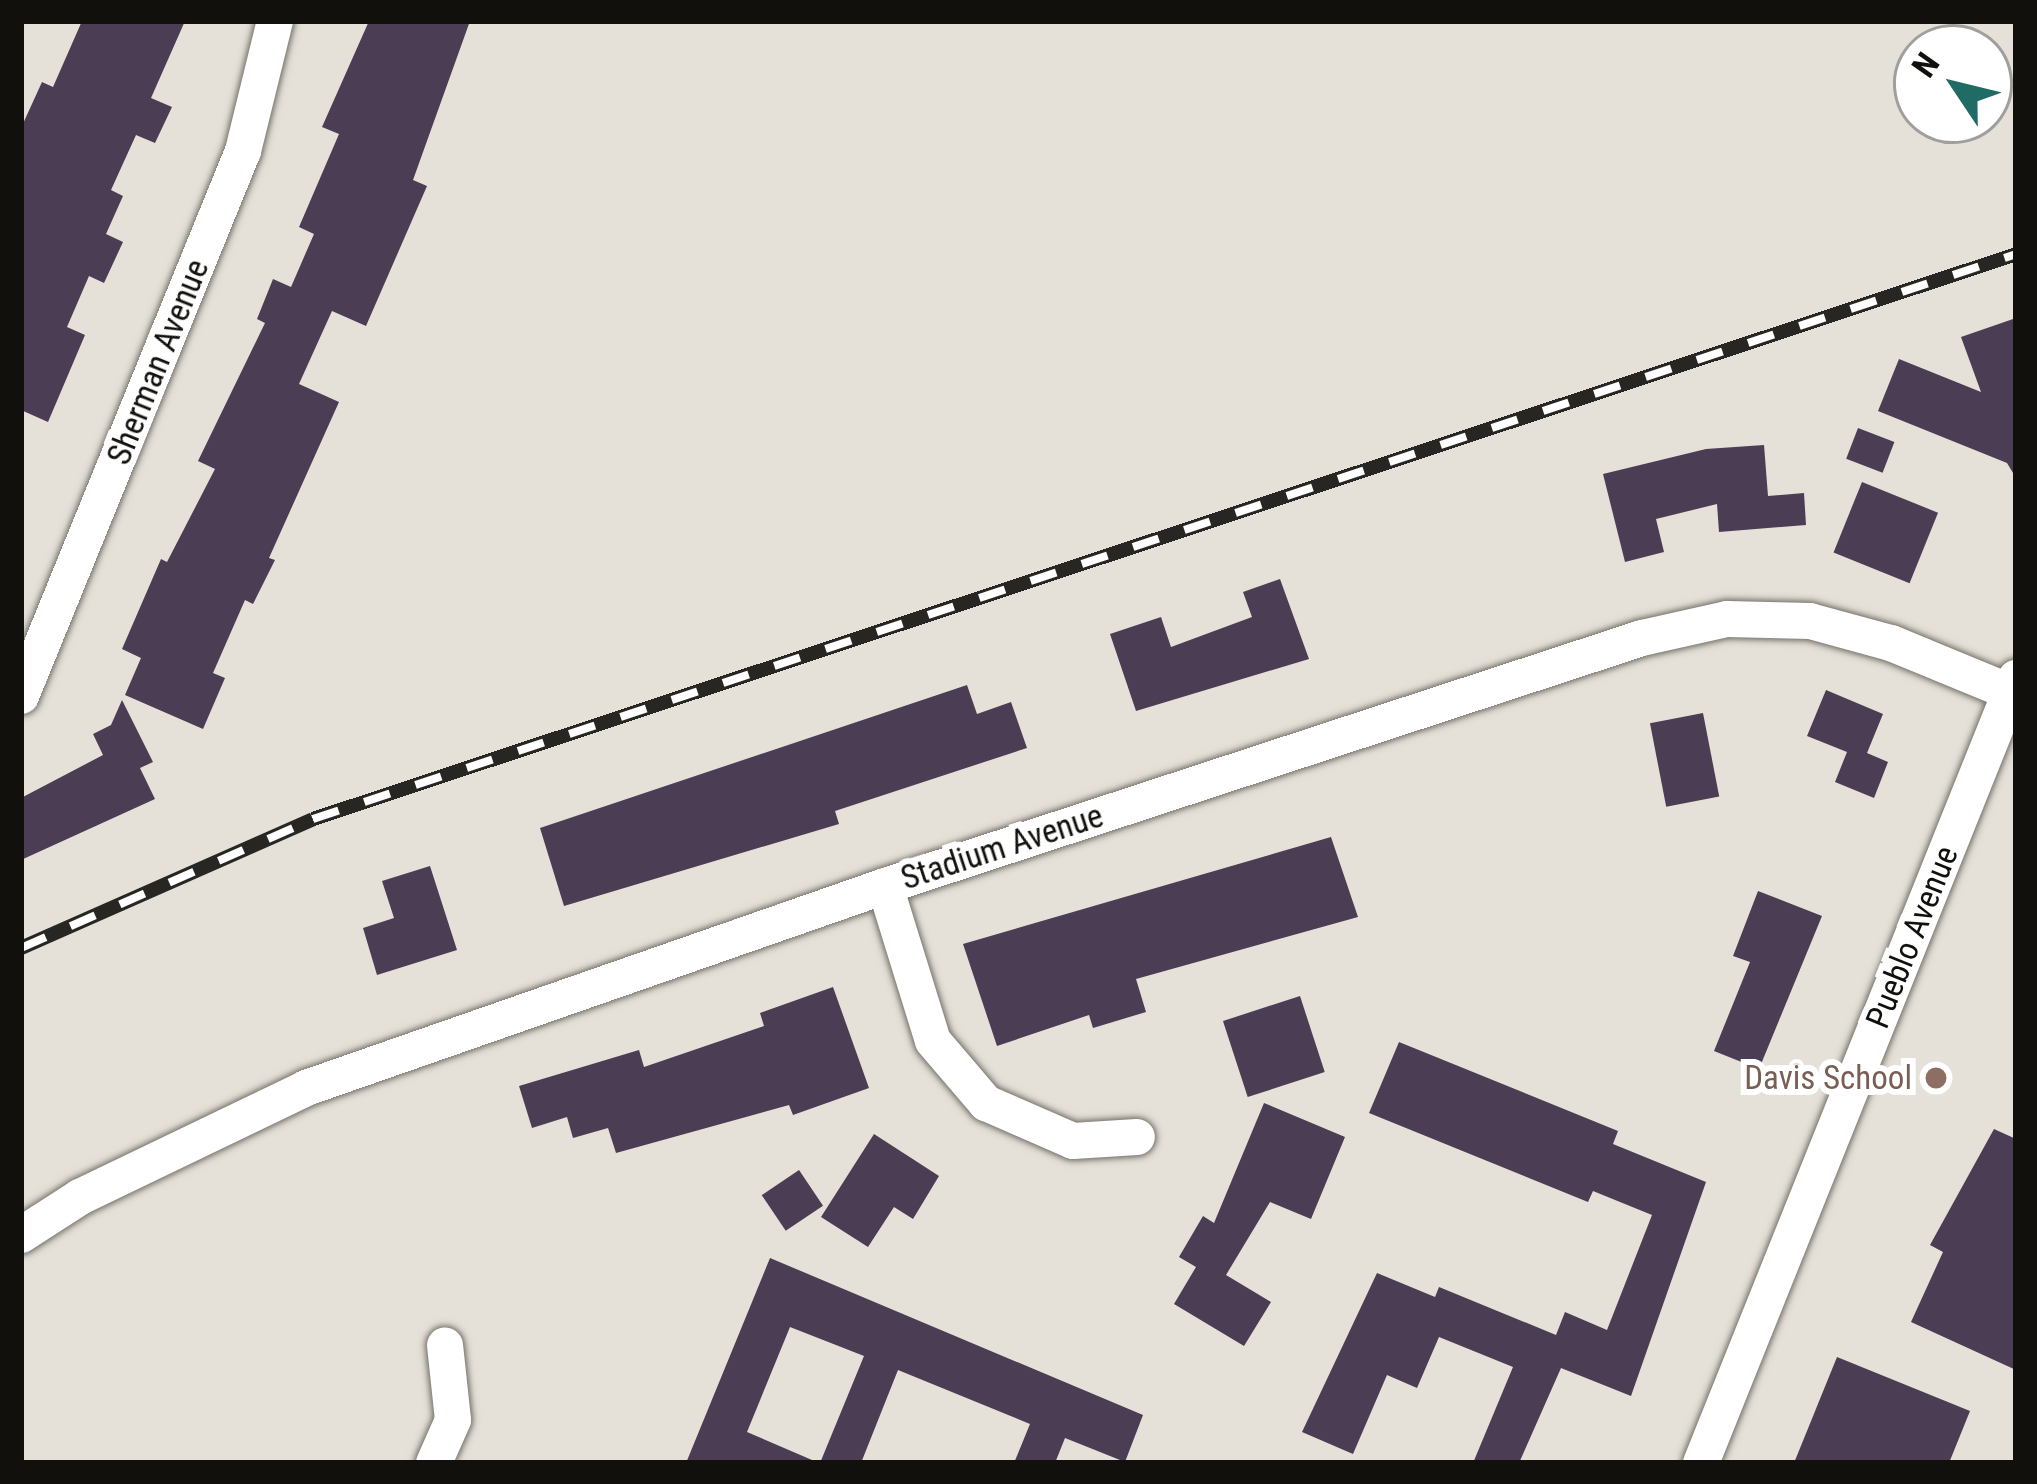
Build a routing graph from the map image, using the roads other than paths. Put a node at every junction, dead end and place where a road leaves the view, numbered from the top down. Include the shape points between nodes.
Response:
1 (274, 21) edge
2 (2013, 685) edge
3 (22, 696) edge
4 (885, 886) junction
5 (1138, 1137) dead end
6 (21, 1234) edge
7 (445, 1345) dead end
8 (434, 1463) edge
9 (1701, 1463) edge

1 - 3 street, Sherman Avenue via 243,151
2 - 4 street, Stadium Avenue via 1810,621 1727,619 1642,638
2 - 9 street, Pueblo Avenue
4 - 5 street via 933,1041 986,1103 1073,1141
4 - 6 street, Stadium Avenue via 306,1088 80,1197
7 - 8 street via 453,1420

